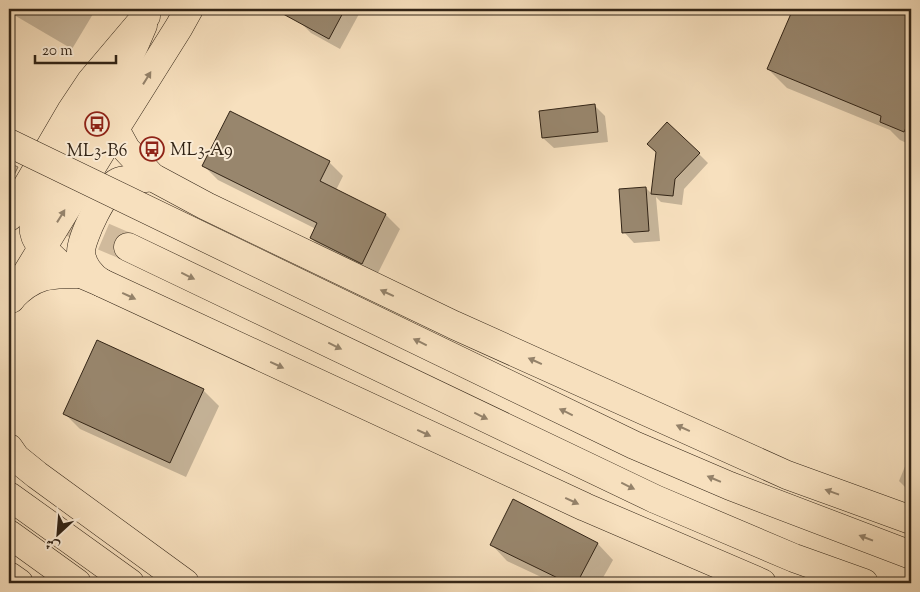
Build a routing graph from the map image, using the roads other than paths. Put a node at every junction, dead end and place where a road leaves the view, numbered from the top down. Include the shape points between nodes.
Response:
1 (189, 9) edge
2 (149, 12) edge
3 (114, 129) junction
4 (9, 143) edge
5 (152, 177) junction
6 (9, 217) edge
7 (128, 247) tunnel mouth
8 (42, 248) junction
9 (91, 279) junction
10 (10, 300) edge
11 (11, 454) edge
12 (9, 496) edge
13 (911, 520) edge
14 (9, 534) edge
15 (911, 555) edge
16 (9, 576) edge
17 (19, 583) edge
18 (77, 583) edge
19 (130, 583) edge
20 (185, 583) edge
21 (762, 583) edge
22 (864, 583) edge

3 -> 1 main road
2 - 6 main road via 91,81
2 - 8 main road via 86,136 34,222 34,235
3 - 5 main road via 126,149
8 -> 3 main road
15 -> 4 main road, bridge via 730,486 634,445
5 - 9 main road via 117,182 107,193 90,223 81,251 89,273 96,280
13 -> 5 main road via 787,475 454,325
7 -> 22 main road via 655,499 794,558
8 - 9 main road via 60,265
8 - 10 main road
9 - 10 main road via 50,274 22,287
9 -> 21 main road via 585,507
11 - 20 main road
12 - 19 main road
14 - 18 main road
16 - 17 main road

